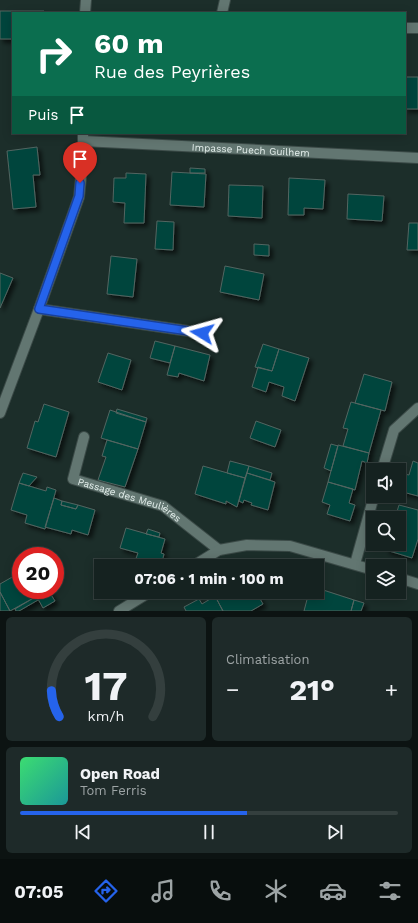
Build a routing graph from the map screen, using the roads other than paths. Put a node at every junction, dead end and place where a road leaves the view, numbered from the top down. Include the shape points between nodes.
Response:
1 (86, 0) edge
2 (225, 0) edge
3 (85, 12) edge
4 (222, 12) edge
5 (406, 28) edge
6 (418, 28) edge
7 (83, 137) edge
8 (418, 158) edge
9 (39, 309) junction
10 (202, 333) dead end
11 (418, 408) edge
12 (0, 413) edge
13 (84, 437) dead end
14 (384, 463) edge
15 (372, 503) edge
16 (219, 550) junction
17 (204, 559) edge
18 (355, 564) junction
19 (366, 568) edge
20 (406, 580) edge
21 (418, 584) edge
22 (139, 599) edge
23 (119, 611) edge

1 - 3 street
2 - 4 street
5 - 6 street
7 - 8 street, Impasse Puech Guilhem
7 - 9 street via 79,196
9 - 10 street
9 - 12 street
11 - 14 street via 394,430
13 - 16 street, Passage des Meulières via 73,479 163,506
15 - 18 street
16 - 17 street
16 - 18 street via 247,545 290,546
18 - 19 street
20 - 21 street
22 - 23 street

